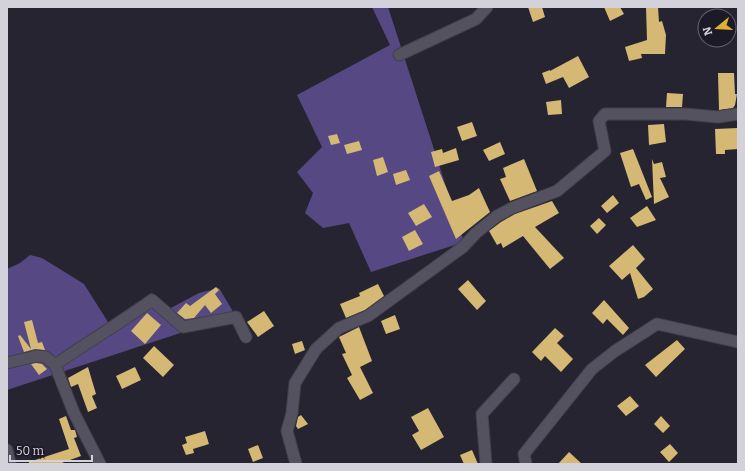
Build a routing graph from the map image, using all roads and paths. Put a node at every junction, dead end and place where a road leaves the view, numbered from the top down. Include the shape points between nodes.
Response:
1 (487, 7) edge
2 (399, 55) dead end
3 (738, 114) edge
4 (246, 337) dead end
5 (738, 342) edge
6 (7, 364) edge
7 (55, 365) junction
8 (514, 379) dead end
9 (7, 450) edge
10 (10, 464) edge
11 (100, 464) edge
12 (296, 464) edge
13 (486, 464) edge
14 (526, 464) edge

1 - 2 street via 476,19
3 - 12 street via 718,117 685,114 605,114 600,122 605,151 557,191 497,216 463,247 368,316 339,328 316,349 296,384 287,431
4 - 7 street via 236,317 183,327 152,300
5 - 14 street via 657,324 592,369 524,454
6 - 7 street via 41,356
7 - 11 street via 74,413
8 - 13 street via 482,414
9 - 10 street

